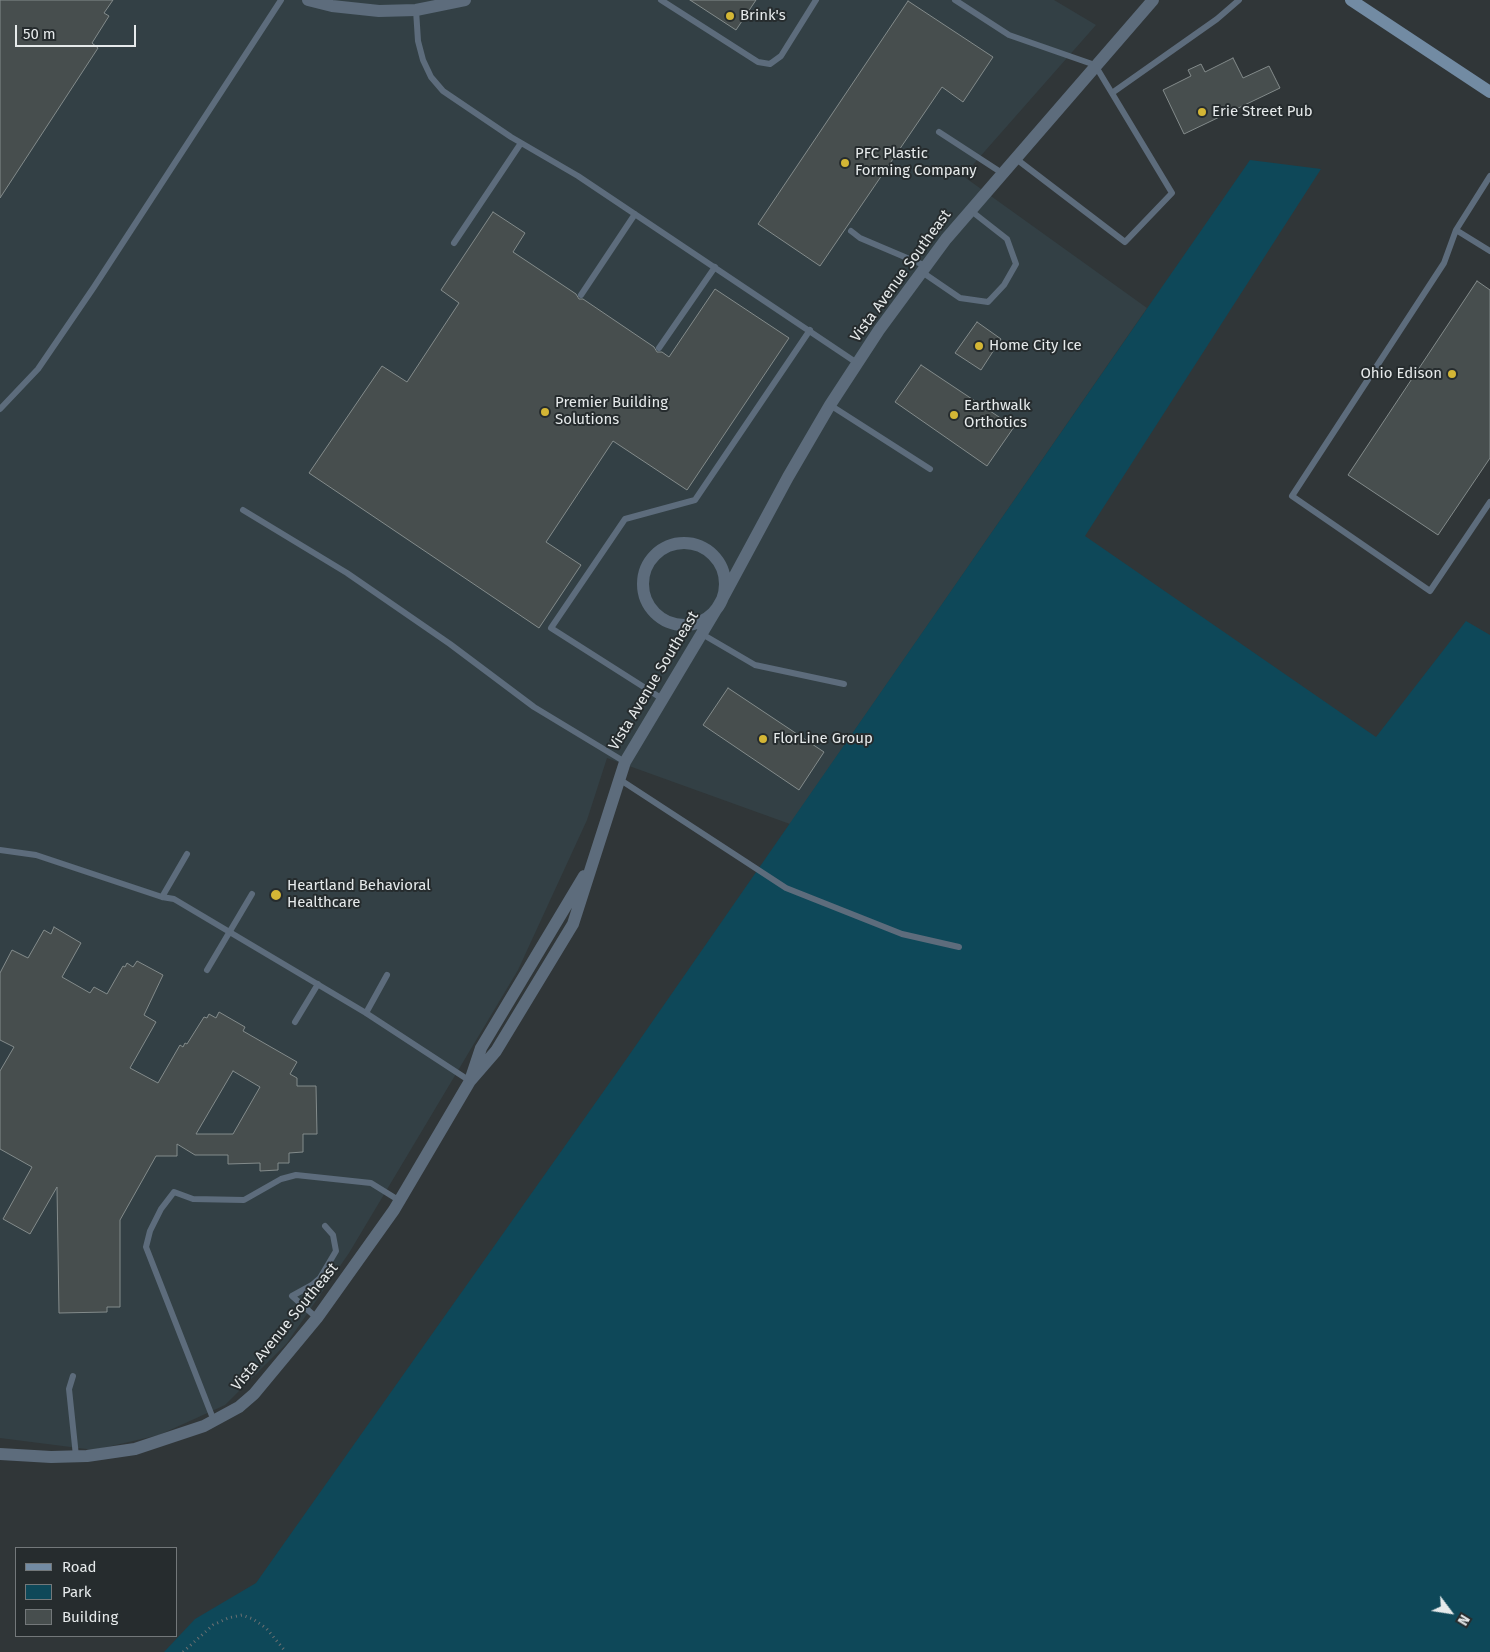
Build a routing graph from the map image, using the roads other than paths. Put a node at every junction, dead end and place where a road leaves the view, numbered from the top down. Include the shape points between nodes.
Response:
1 (281, 0) edge
2 (308, 0) edge
3 (465, 0) edge
4 (661, 0) edge
5 (816, 0) edge
6 (955, 0) edge
7 (1153, 0) edge
8 (1240, 0) edge
9 (1351, 0) edge
10 (416, 10) junction
11 (1095, 65) junction
12 (1490, 92) edge
13 (1112, 93) junction
14 (939, 132) dead end
15 (521, 143) junction
16 (1015, 158) junction
17 (1002, 173) junction
18 (1490, 176) edge
19 (970, 210) junction
20 (635, 214) junction
21 (1456, 230) junction
22 (850, 231) dead end
23 (454, 244) dead end
24 (1490, 252) edge
25 (715, 267) junction
26 (924, 269) junction
27 (581, 295) dead end
28 (810, 330) junction
29 (660, 348) dead end
30 (857, 362) junction
31 (830, 405) junction
32 (0, 409) edge
33 (930, 468) dead end
34 (1490, 502) edge
35 (243, 510) dead end
36 (720, 603) junction
37 (702, 634) junction
38 (844, 684) dead end
39 (662, 698) junction
40 (625, 762) junction
41 (619, 779) junction
42 (0, 850) edge
43 (187, 854) dead end
44 (252, 894) dead end
45 (162, 897) junction
46 (230, 932) junction
47 (959, 947) dead end
48 (207, 970) dead end
49 (387, 975) dead end
50 (318, 984) junction
51 (366, 1013) junction
52 (295, 1022) dead end
53 (470, 1081) junction
54 (400, 1201) junction
55 (325, 1226) dead end
56 (317, 1318) junction
57 (73, 1376) dead end
58 (214, 1421) junction
59 (0, 1454) edge
60 (76, 1456) junction

1 - 32 lane via 38,369
2 - 10 street via 355,10
3 - 10 street
4 - 5 lane via 758,62 770,64 781,56
6 - 11 lane via 1008,35
7 - 11 street, Vista Avenue Southeast
8 - 13 lane
9 - 12 main road
10 - 15 lane via 420,50 436,84 457,102
11 - 13 lane
11 - 16 street, Vista Avenue Southeast
13 - 16 lane via 1172,193 1125,242
14 - 17 lane
15 - 20 lane
15 - 23 lane
16 - 17 street, Vista Avenue Southeast
17 - 19 street, Vista Avenue Southeast
18 - 21 lane
19 - 26 street, Vista Avenue Southeast
19 - 26 lane via 1008,239 1016,264 1004,285 988,302 960,298
20 - 25 lane
20 - 27 lane
21 - 24 lane
21 - 34 lane via 1444,263 1292,496 1430,591
22 - 26 lane
25 - 28 lane
25 - 29 lane
26 - 30 street, Vista Avenue Southeast
28 - 30 lane
28 - 39 lane via 694,500 625,519 551,628
30 - 31 street, Vista Avenue Southeast
31 - 33 lane
31 - 36 street, Vista Avenue Southeast
35 - 40 lane via 347,572 534,708
36 - 36 street, Vista Avenue Southeast via 724,591 723,572 713,555 702,547 677,543 664,548 647,567 644,587 650,607 672,623 700,621
36 - 37 street, Vista Avenue Southeast
37 - 38 lane via 755,665
37 - 39 street, Vista Avenue Southeast
39 - 40 street, Vista Avenue Southeast
40 - 41 street, Vista Avenue Southeast
41 - 47 lane via 786,888 902,934
41 - 53 street, Vista Avenue Southeast via 592,863 481,1048
42 - 45 lane via 36,854
43 - 45 lane
44 - 46 lane
45 - 46 lane via 174,899
46 - 48 lane
46 - 50 lane
49 - 51 lane
50 - 51 lane
50 - 52 lane
51 - 53 lane
53 - 54 street, Vista Avenue Southeast
54 - 56 street, Vista Avenue Southeast
54 - 58 lane via 371,1183 296,1175 281,1179 244,1200 193,1199 174,1192 160,1210 146,1247
55 - 56 lane via 333,1235 336,1251 320,1278 292,1296
56 - 58 street, Vista Avenue Southeast via 254,1394
57 - 60 lane via 69,1389
58 - 60 street, Vista Avenue Southeast via 182,1435 135,1449
59 - 60 street, Vista Avenue Southeast

